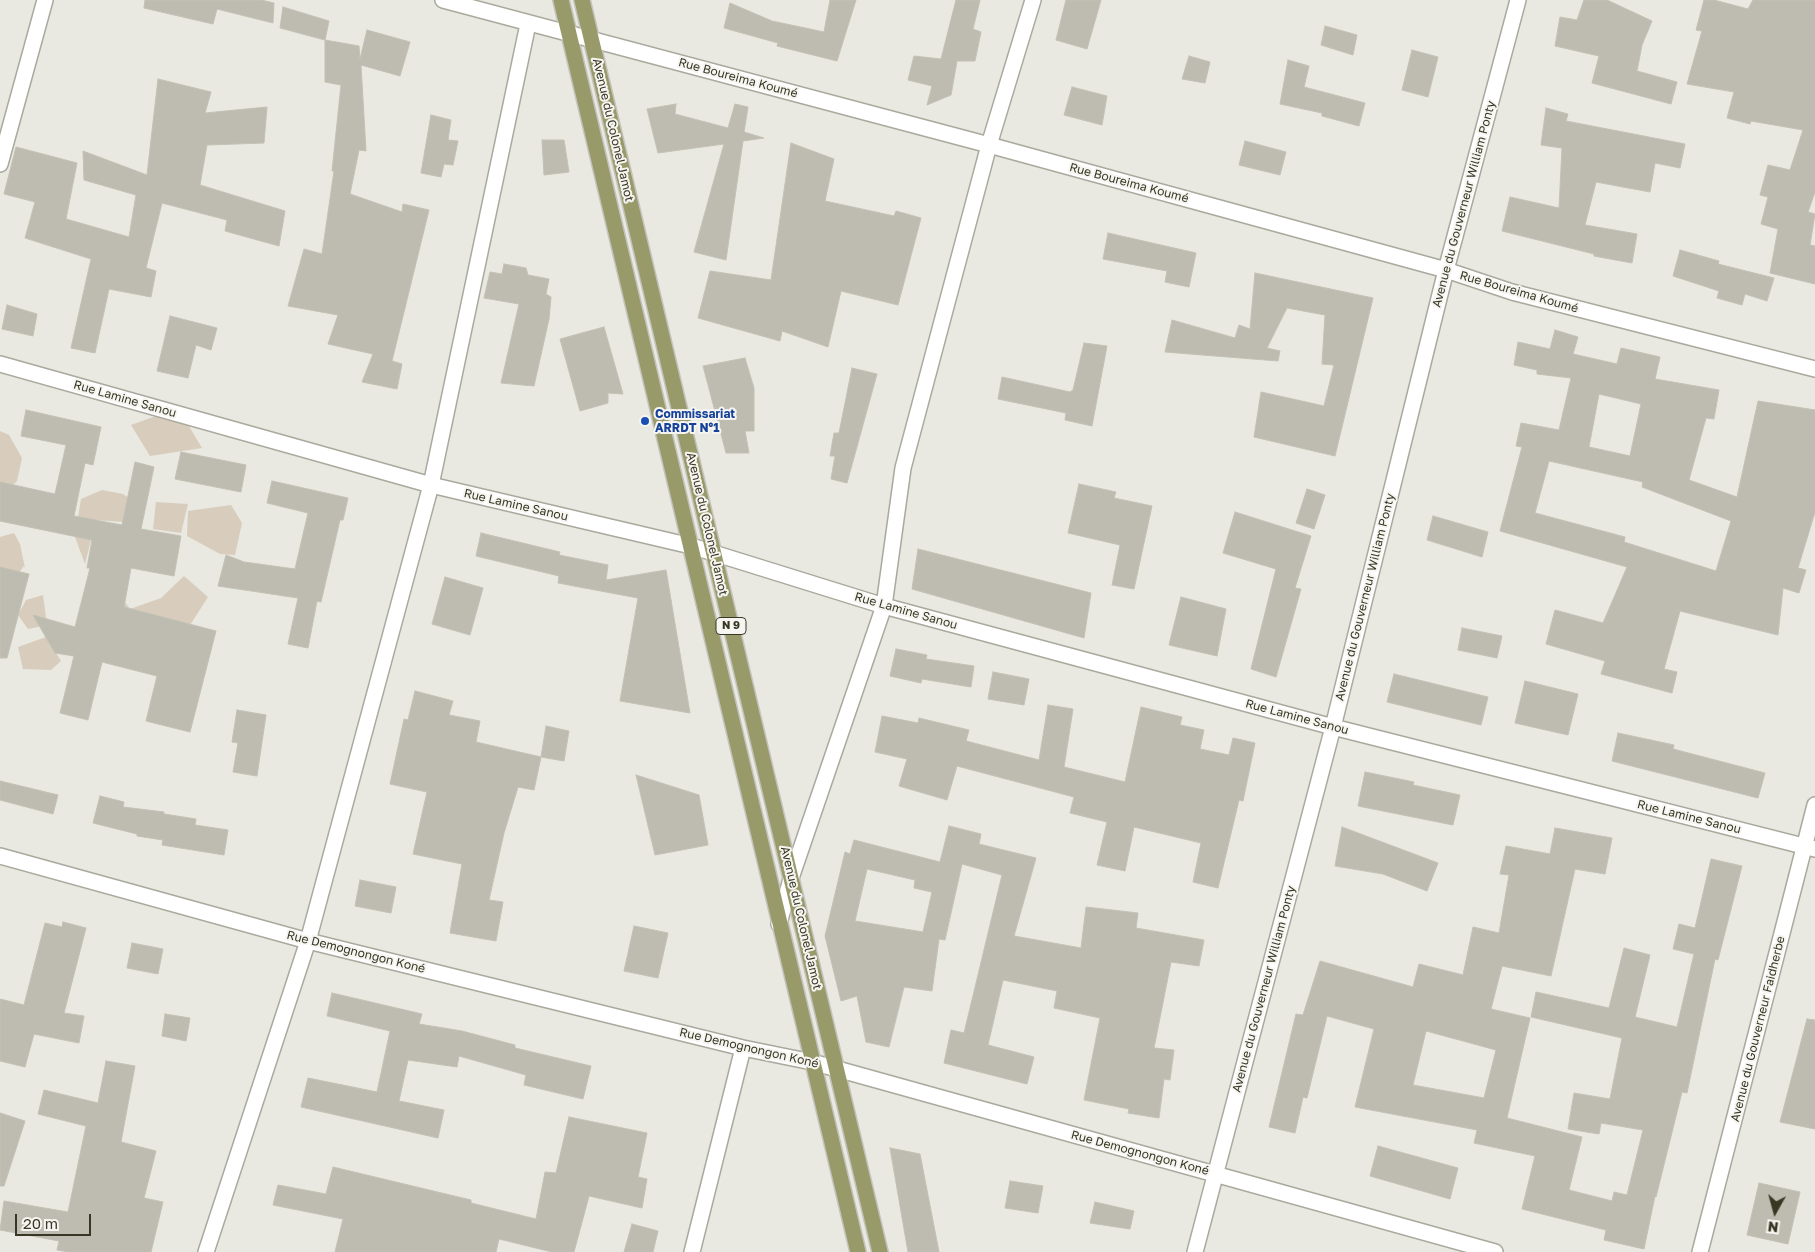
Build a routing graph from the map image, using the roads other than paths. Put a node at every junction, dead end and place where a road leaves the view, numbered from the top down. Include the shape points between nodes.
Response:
1 (45, 0) edge
2 (443, 0) edge
3 (561, 0) edge
4 (582, 0) edge
5 (1033, 0) edge
6 (1518, 0) edge
7 (528, 24) junction
8 (569, 33) junction
9 (592, 39) junction
10 (989, 145) junction
11 (0, 164) edge
12 (1446, 270) junction
13 (0, 364) edge
14 (1815, 369) edge
15 (431, 485) junction
16 (691, 546) junction
17 (714, 553) junction
18 (884, 606) junction
19 (1333, 726) junction
20 (1815, 805) edge
21 (1810, 848) edge
22 (0, 856) edge
23 (792, 875) junction
24 (779, 924) junction
25 (308, 941) junction
26 (743, 1048) junction
27 (812, 1062) junction
28 (836, 1069) junction
29 (1216, 1173) junction
30 (206, 1252) edge
31 (692, 1252) edge
32 (858, 1252) edge
33 (880, 1252) edge
34 (1195, 1252) edge
35 (1495, 1252) edge
36 (1700, 1252) edge

1 - 11 street
2 - 7 street, Rue Boureima Koumé
3 - 8 main road, Avenue du Colonel Jamot / N 9
4 - 9 main road, Avenue du Colonel Jamot / N 9
5 - 10 street
6 - 12 street, Avenue du Gouverneur William Ponty
7 - 8 street, Rue Boureima Koumé
7 - 15 street
8 - 9 street, Rue Boureima Koumé
8 - 16 main road, Avenue du Colonel Jamot / N 9
9 - 10 street, Rue Boureima Koumé
9 - 17 main road, Avenue du Colonel Jamot / N 9
10 - 12 street, Rue Boureima Koumé
10 - 18 street via 903,468
12 - 14 street, Rue Boureima Koumé via 1512,292
12 - 19 street, Avenue du Gouverneur William Ponty
13 - 15 street, Rue Lamine Sanou
15 - 16 street, Rue Lamine Sanou
15 - 25 street
16 - 17 street, Rue Lamine Sanou
16 - 24 main road, Avenue du Colonel Jamot / N 9
17 - 18 street, Rue Lamine Sanou
17 - 23 main road, Avenue du Colonel Jamot / N 9
18 - 19 street, Rue Lamine Sanou
18 - 23 street
19 - 21 street, Rue Lamine Sanou
19 - 29 street, Avenue du Gouverneur William Ponty
20 - 21 street, Avenue du Gouverneur Faidherbe
21 - 36 street, Avenue du Gouverneur Faidherbe
22 - 25 street, Rue Demognongon Koné
23 - 24 street
23 - 28 main road, Avenue du Colonel Jamot / N 9
24 - 27 main road, Avenue du Colonel Jamot / N 9
25 - 26 street, Rue Demognongon Koné
25 - 30 street
26 - 27 street, Rue Demognongon Koné
26 - 31 street
27 - 28 street, Rue Demognongon Koné
27 - 32 main road, Avenue du Colonel Jamot / N 9
28 - 29 street, Rue Demognongon Koné
28 - 33 main road, Avenue du Colonel Jamot / N 9
29 - 34 street, Avenue du Gouverneur William Ponty
29 - 35 street, Rue Demognongon Koné

